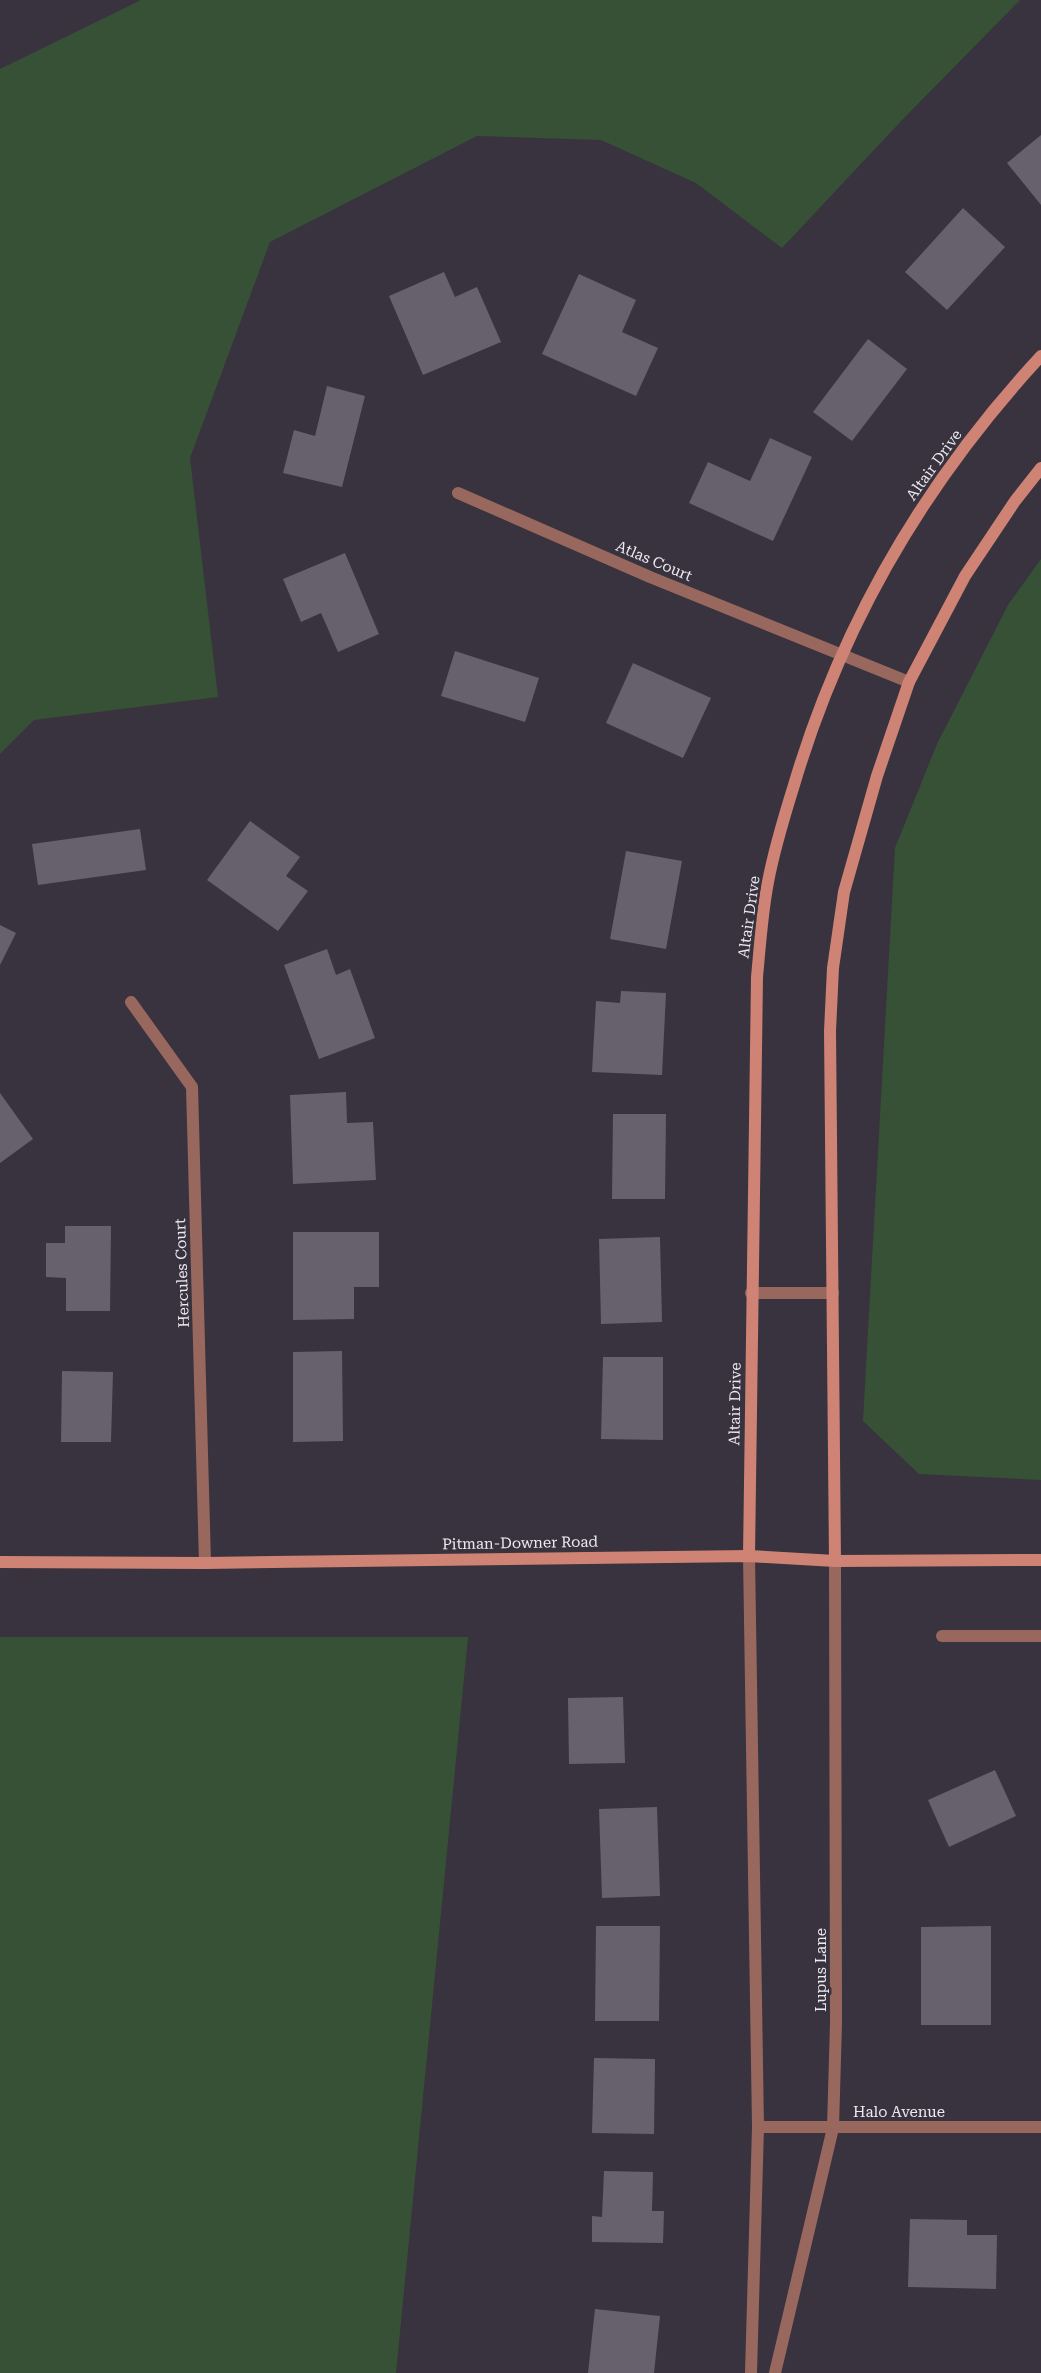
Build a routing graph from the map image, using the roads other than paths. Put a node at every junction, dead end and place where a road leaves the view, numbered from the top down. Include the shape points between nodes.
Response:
1 (1041, 356) edge
2 (1041, 468) edge
3 (458, 493) dead end
4 (840, 654) junction
5 (909, 682) junction
6 (131, 1002) dead end
7 (752, 1293) junction
8 (832, 1293) junction
9 (749, 1556) junction
10 (1041, 1560) edge
11 (835, 1561) junction
12 (0, 1562) edge
13 (204, 1563) junction
14 (942, 1636) dead end
15 (1041, 1636) edge
16 (758, 2127) junction
17 (1041, 2127) edge
18 (833, 2128) junction
19 (751, 2373) edge
20 (775, 2373) edge

1 - 4 street, Altair Drive via 952,461 882,571
2 - 5 street via 965,576
3 - 4 street, Atlas Court
4 - 5 street, Atlas Court
4 - 7 street, Altair Drive via 806,742 768,882 757,977
5 - 8 street via 844,892 833,968
6 - 13 street, Hercules Court via 192,1087
7 - 8 street
7 - 9 street, Altair Drive
8 - 11 street
9 - 11 street, Pitman-Downer Road
9 - 13 street, Pitman-Downer Road
9 - 16 street
10 - 11 street, Pitman-Downer Road
11 - 18 street, Lupus Lane
12 - 13 street, Pitman-Downer Road
14 - 15 street
16 - 18 street, Halo Avenue
16 - 19 street
17 - 18 street, Halo Avenue
18 - 20 street, Lupus Lane

